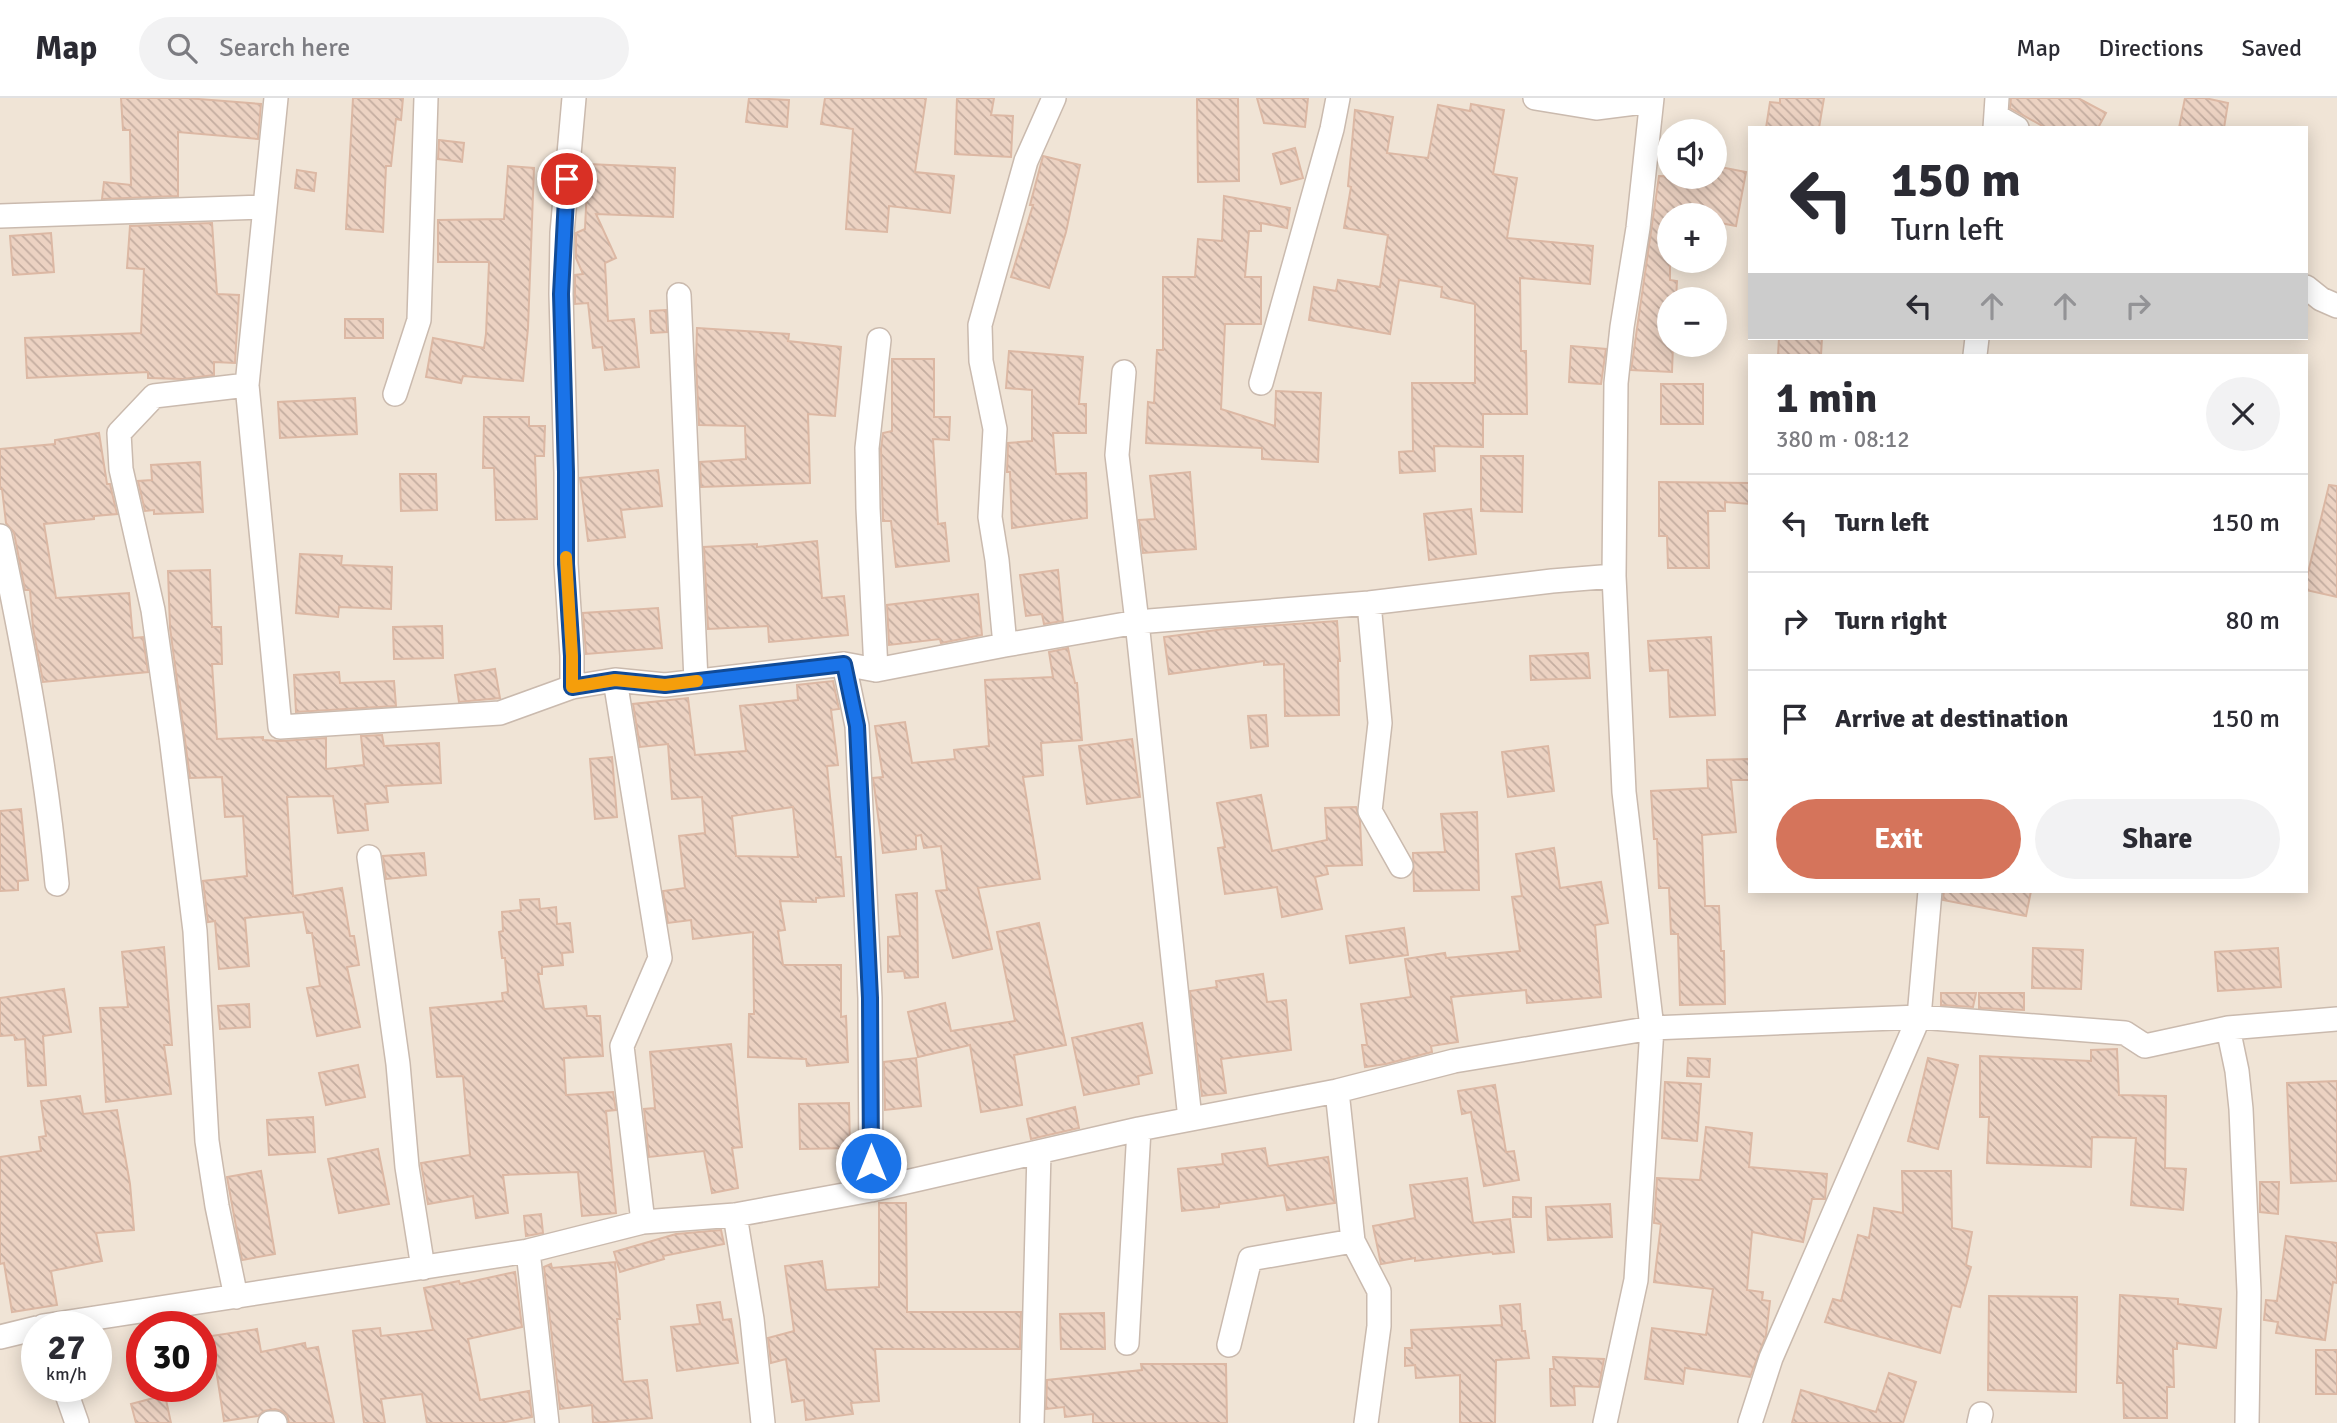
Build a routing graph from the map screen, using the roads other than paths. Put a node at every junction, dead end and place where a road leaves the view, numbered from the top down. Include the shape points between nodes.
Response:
1 (276, 98) edge
2 (426, 98) edge
3 (574, 98) edge
4 (1054, 98) edge
5 (1338, 98) edge
6 (1535, 98) edge
7 (1651, 100) edge
8 (1996, 114) edge
9 (2014, 126) edge
10 (265, 207) junction
11 (0, 216) edge
12 (2308, 289) edge
13 (678, 295) dead end
14 (2337, 306) edge
15 (879, 340) dead end
16 (1124, 372) dead end
17 (1261, 383) dead end
18 (247, 385) junction
19 (395, 394) dead end
20 (0, 536) edge
21 (1614, 576) junction
22 (1369, 603) junction
23 (1137, 621) junction
24 (1005, 645) junction
25 (844, 664) junction
26 (876, 670) junction
27 (615, 680) junction
28 (696, 681) junction
29 (572, 687) junction
30 (369, 857) dead end
31 (1401, 866) dead end
32 (57, 884) dead end
33 (1930, 893) edge
34 (1919, 1017) junction
35 (2337, 1019) edge
36 (1652, 1028) junction
37 (2228, 1028) junction
38 (1336, 1091) junction
39 (1190, 1119) junction
40 (1139, 1129) junction
41 (1039, 1152) junction
42 (871, 1190) junction
43 (735, 1215) junction
44 (643, 1222) junction
45 (1353, 1241) junction
46 (528, 1251) junction
47 (424, 1268) junction
48 (236, 1297) junction
49 (112, 1316) edge
50 (21, 1332) edge
51 (0, 1338) edge
52 (1127, 1343) dead end
53 (1229, 1345) dead end
54 (70, 1402) edge
55 (77, 1423) edge
56 (547, 1423) edge
57 (763, 1423) edge
58 (1032, 1423) edge
59 (1366, 1423) edge
60 (1605, 1423) edge
61 (1750, 1423) edge
62 (2246, 1423) edge

1 - 10 street
2 - 19 street via 419,320
3 - 29 street via 561,294
4 - 24 street via 1026,161 980,325 981,361 995,429 990,517
5 - 17 street
6 - 7 street via 1596,108
7 - 21 street via 1616,383
8 - 9 street
10 - 11 street
10 - 18 street
12 - 14 street
13 - 28 street
15 - 26 street via 867,448
16 - 23 street via 1116,455
18 - 29 street via 280,727 500,713
18 - 48 street via 155,396 119,433 121,469 153,610 171,737 195,931 207,1141
20 - 32 street via 23,642
21 - 22 street
21 - 36 street via 1624,792
22 - 23 street
22 - 31 street via 1380,723 1370,811
23 - 24 street
23 - 39 street
24 - 26 street
25 - 26 street
25 - 28 street
25 - 42 street via 857,726 870,998
27 - 28 street via 665,685
27 - 29 street
27 - 44 street via 660,958 622,1046
30 - 47 street
33 - 34 street
34 - 36 street
34 - 37 street via 2125,1033 2145,1046
34 - 61 street via 1771,1359
35 - 37 street
36 - 38 street via 1454,1061
36 - 60 street via 1636,1280
37 - 62 street via 2241,1109 2249,1292
38 - 39 street
38 - 45 street
39 - 40 street
40 - 41 street
40 - 52 street
41 - 42 street
41 - 58 street
42 - 43 street
43 - 44 street
43 - 57 street
44 - 46 street
45 - 53 street via 1250,1259
45 - 59 street via 1379,1291
46 - 47 street
46 - 56 street
47 - 48 street
48 - 49 street
50 - 51 street
54 - 55 street

